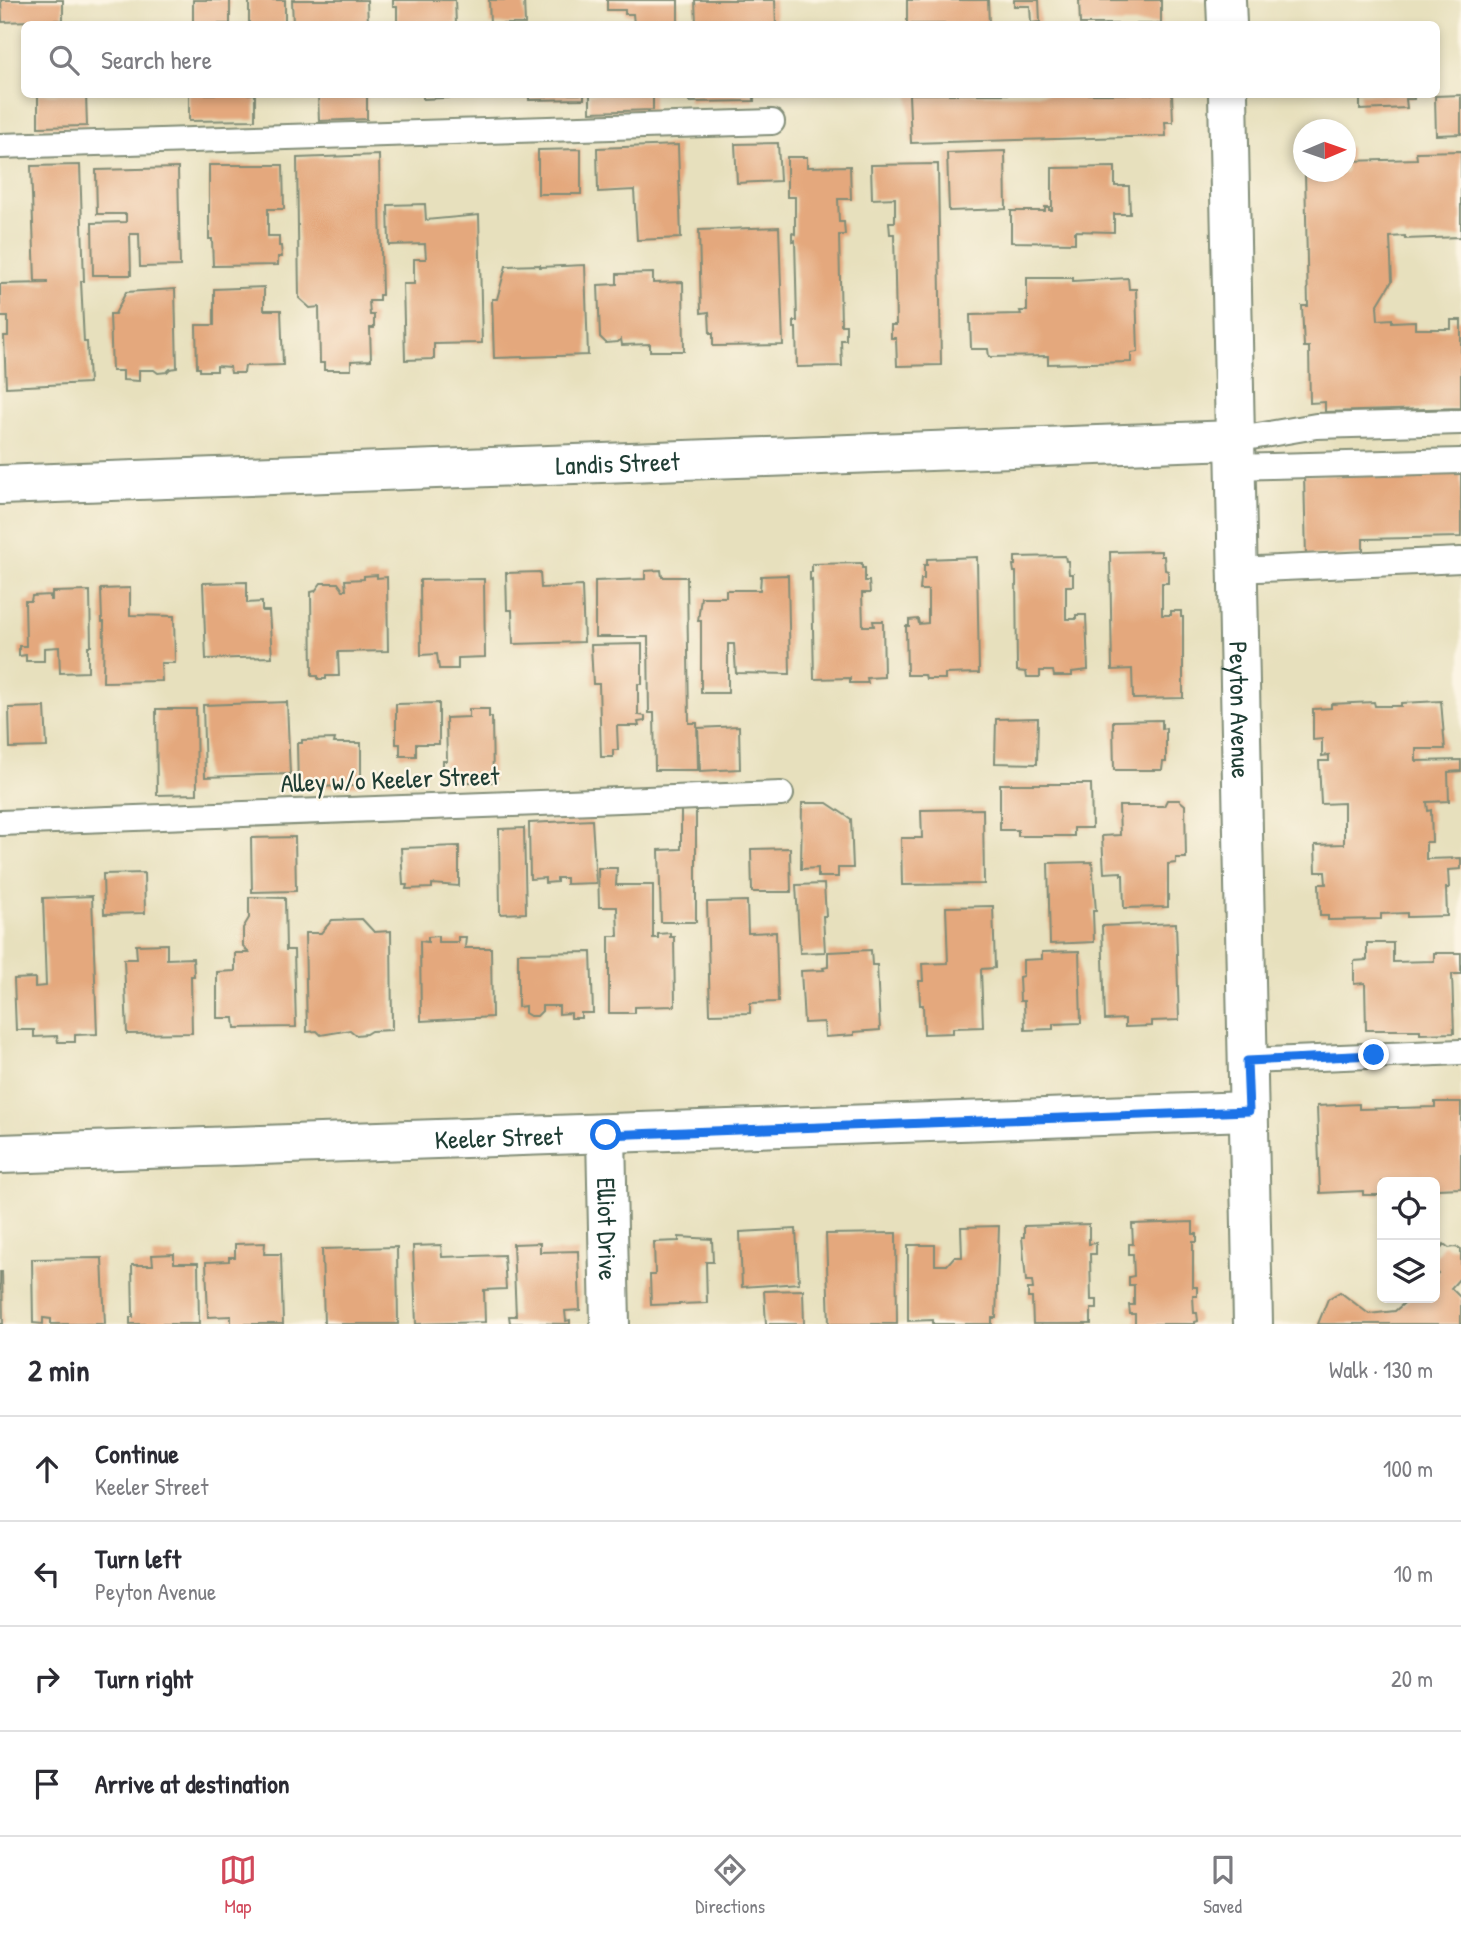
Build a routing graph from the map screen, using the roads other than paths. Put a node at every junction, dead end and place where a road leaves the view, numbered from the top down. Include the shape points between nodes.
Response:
1 (1226, 0) edge
2 (1227, 21) edge
3 (1228, 98) edge
4 (772, 122) dead end
5 (0, 146) edge
6 (1461, 422) edge
7 (1234, 453) junction
8 (1461, 461) edge
9 (0, 485) edge
10 (1461, 560) edge
11 (1237, 569) junction
12 (781, 794) dead end
13 (0, 823) edge
14 (1461, 1052) edge
15 (1247, 1061) junction
16 (1249, 1111) junction
17 (606, 1135) junction
18 (0, 1154) edge
19 (610, 1324) edge
20 (1253, 1324) edge

1 - 2 street
3 - 7 street, Peyton Avenue
4 - 5 lane
6 - 7 lane via 1316,426
7 - 8 lane
7 - 9 street, Landis Street
7 - 11 street, Peyton Avenue
10 - 11 lane
11 - 15 street, Peyton Avenue
12 - 13 lane, Alley w/o Keeler Street
14 - 15 lane
15 - 16 street, Peyton Avenue
16 - 17 street, Keeler Street
16 - 20 street, Peyton Avenue
17 - 18 street, Keeler Street
17 - 19 street, Elliot Drive

